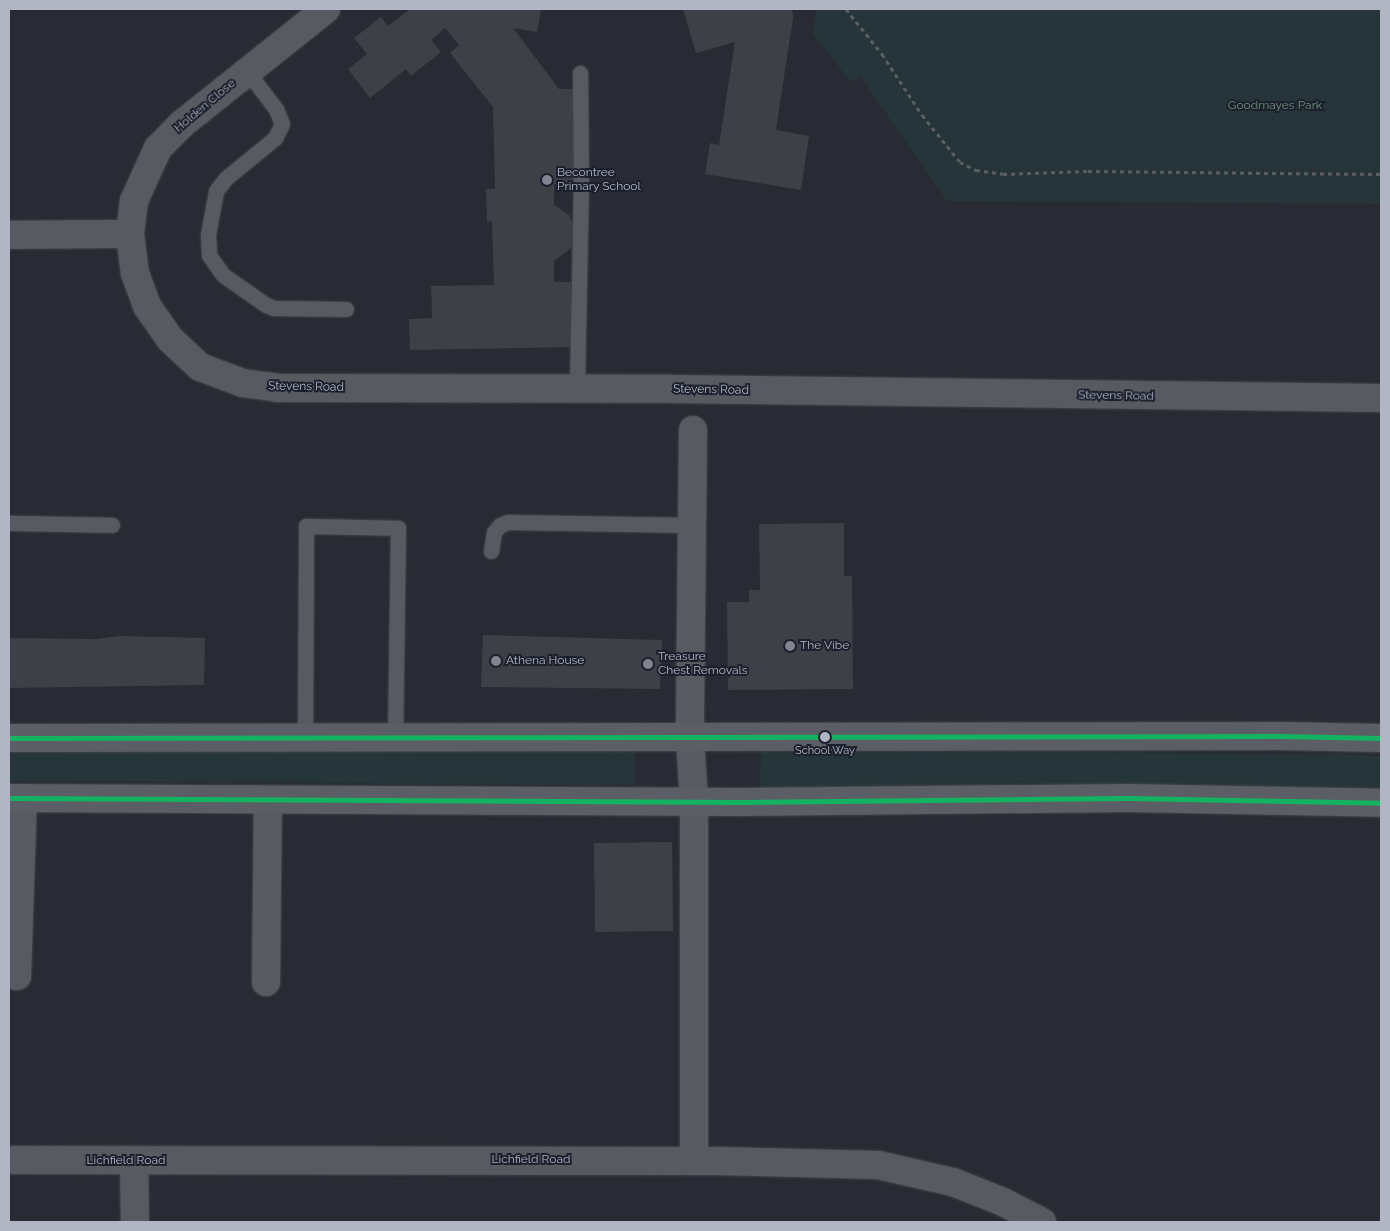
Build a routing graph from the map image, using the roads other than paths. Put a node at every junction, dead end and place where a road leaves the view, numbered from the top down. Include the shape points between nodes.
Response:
1 (326, 9) edge
2 (248, 71) junction
3 (580, 73) dead end
4 (130, 234) junction
5 (9, 235) edge
6 (346, 309) dead end
7 (577, 388) junction
8 (1381, 398) edge
9 (693, 430) dead end
10 (9, 523) edge
11 (112, 525) dead end
12 (693, 525) junction
13 (491, 551) dead end
14 (9, 738) edge
15 (305, 738) junction
16 (395, 738) junction
17 (690, 738) junction
18 (1381, 738) edge
19 (16, 798) edge
20 (268, 801) junction
21 (694, 801) junction
22 (1381, 803) edge
23 (17, 976) dead end
24 (266, 982) dead end
25 (9, 1160) edge
26 (134, 1161) junction
27 (694, 1161) junction
28 (135, 1222) edge
29 (1042, 1222) edge

1 - 2 street, Holden Close
2 - 4 street, Holden Close via 182,124 158,148 134,201
2 - 6 lane via 276,109 282,124 275,138 226,178 216,191 208,235 209,255 222,275 274,308
3 - 7 lane
4 - 5 street
4 - 7 street, Stevens Road via 135,273 146,306 170,339 200,367 243,383 277,388
7 - 8 street, Stevens Road
9 - 12 street
10 - 11 lane
12 - 13 lane via 508,522 494,532
12 - 17 street
14 - 15 street
15 - 16 street
15 - 16 lane via 306,526 398,528
16 - 17 street
17 - 18 street
17 - 21 street
19 - 20 street
19 - 23 street
20 - 21 street
20 - 24 street
21 - 22 street via 1128,798
21 - 27 street
25 - 26 street, Lichfield Road
26 - 27 street, Lichfield Road
26 - 28 street
27 - 29 street, Lichfield Road via 878,1165 953,1182 1001,1200

